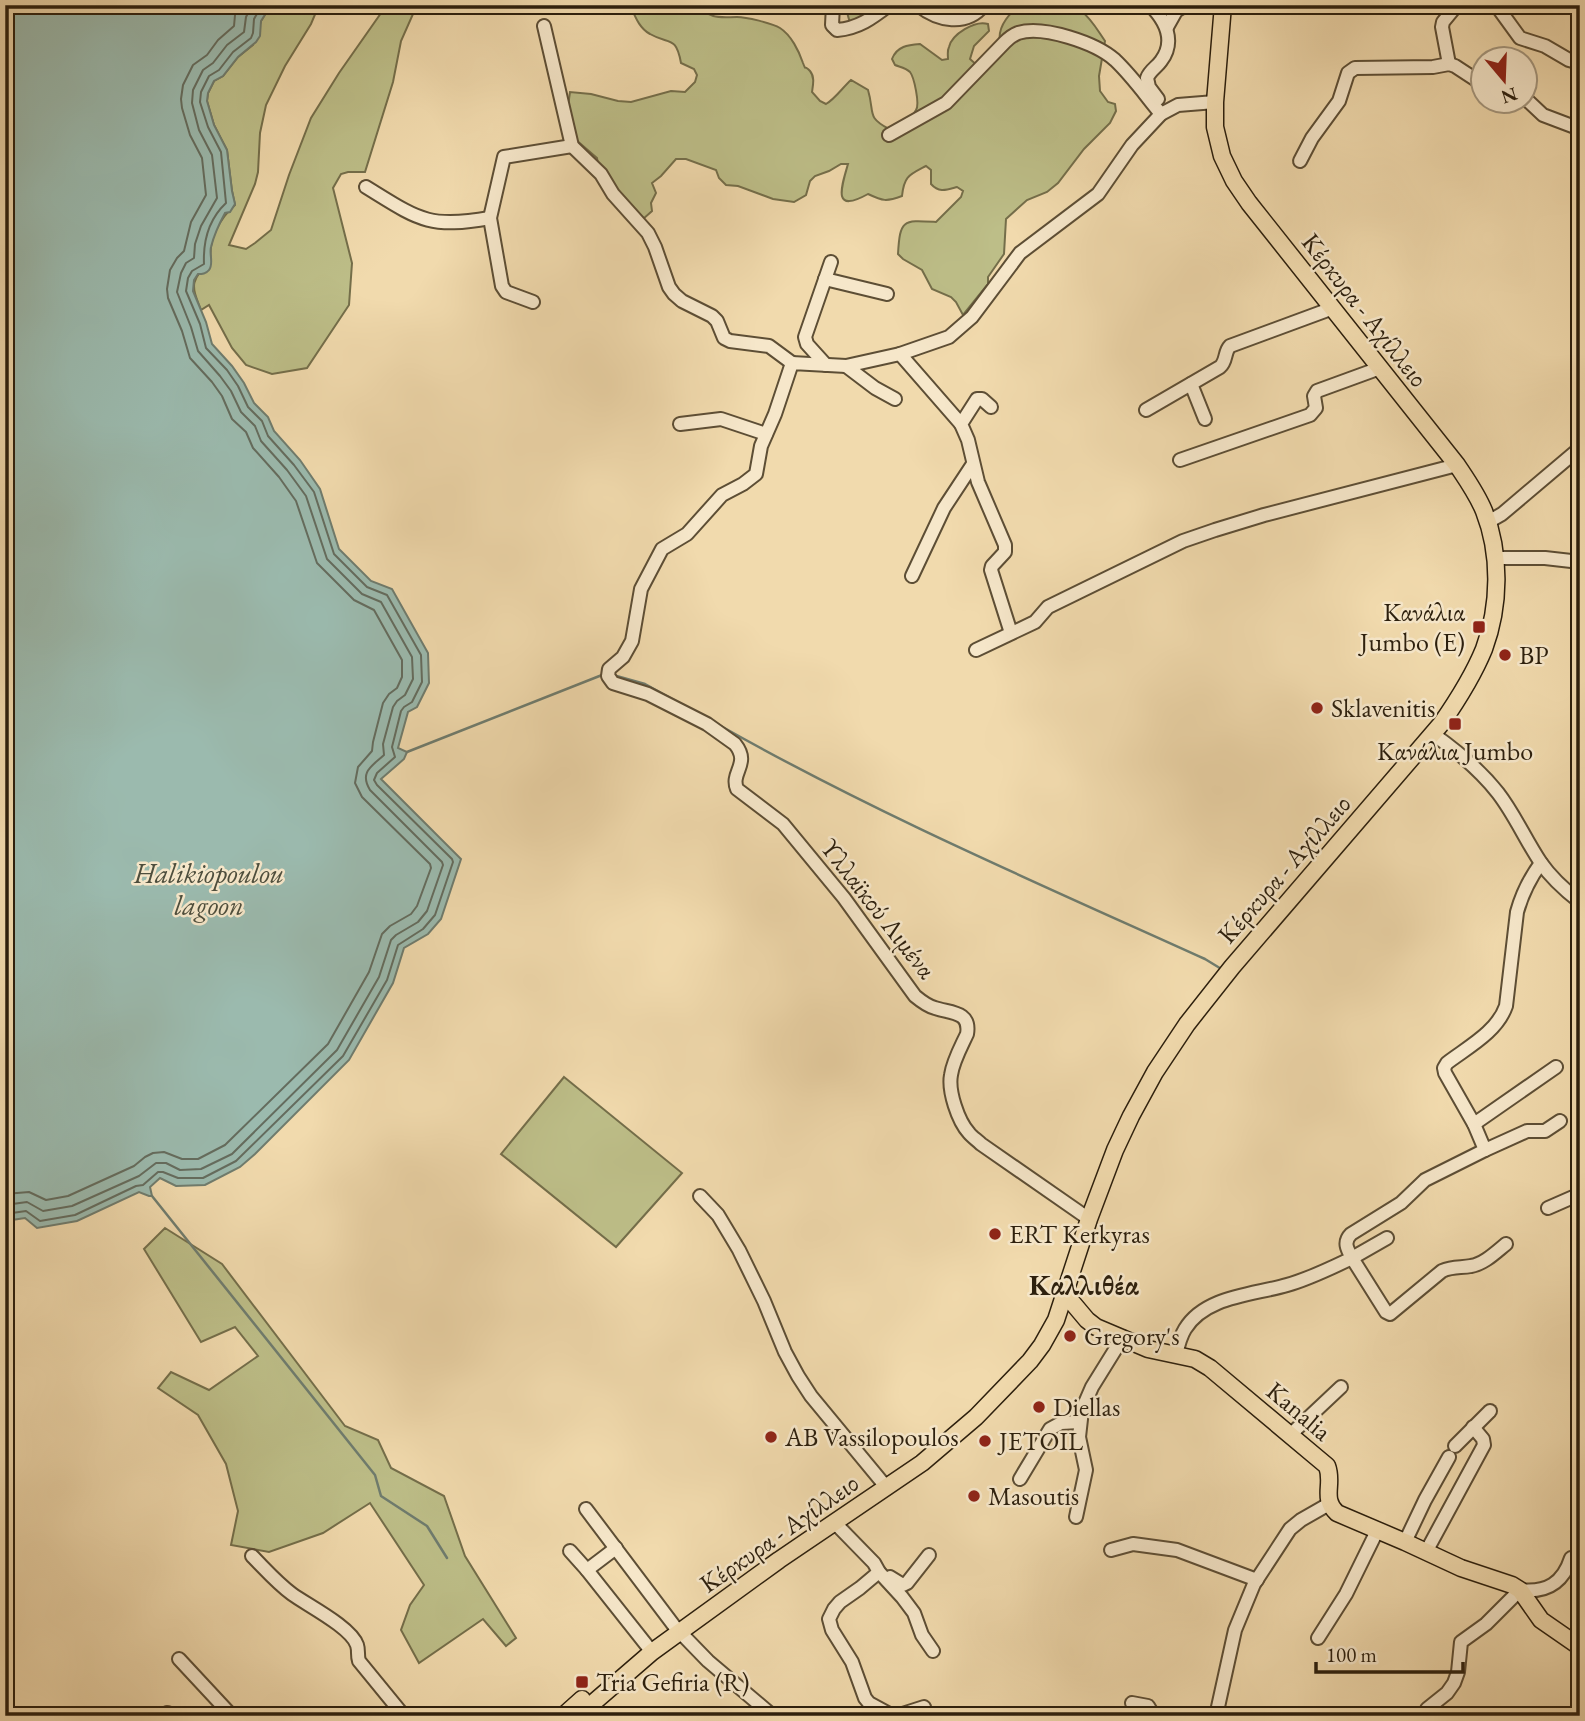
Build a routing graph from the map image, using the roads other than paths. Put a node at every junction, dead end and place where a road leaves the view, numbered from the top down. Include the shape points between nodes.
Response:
1 (833, 5) edge
2 (890, 5) edge
3 (918, 5) edge
4 (984, 5) edge
5 (1150, 5) edge
6 (1186, 5) edge
7 (1223, 5) edge
8 (1457, 5) edge
9 (1496, 5) edge
10 (544, 26) dead end
11 (1167, 27) junction
12 (1580, 63) edge
13 (1448, 64) junction
14 (1470, 76) edge
15 (1215, 102) junction
16 (1164, 112) junction
17 (1540, 113) edge
18 (1580, 129) edge
19 (889, 135) dead end
20 (572, 146) junction
21 (1300, 161) dead end
22 (366, 187) dead end
23 (490, 218) junction
24 (831, 262) dead end
25 (825, 279) junction
26 (887, 294) dead end
27 (533, 302) dead end
28 (1333, 308) junction
29 (900, 354) junction
30 (792, 363) junction
31 (826, 365) junction
32 (846, 366) junction
33 (1380, 368) junction
34 (1191, 384) junction
35 (895, 399) dead end
36 (991, 407) dead end
37 (1146, 410) dead end
38 (1205, 419) dead end
39 (680, 424) dead end
40 (961, 424) junction
41 (766, 434) junction
42 (1580, 448) edge
43 (1181, 460) dead end
44 (974, 464) junction
45 (1457, 465) junction
46 (1488, 522) junction
47 (1496, 558) junction
48 (1580, 562) edge
49 (912, 576) dead end
50 (1011, 633) junction
51 (976, 650) dead end
52 (1433, 734) junction
53 (1541, 863) junction
54 (1580, 902) edge
55 (1556, 1067) dead end
56 (1560, 1121) dead end
57 (1474, 1124) junction
58 (1485, 1150) junction
59 (1580, 1194) edge
60 (700, 1196) dead end
61 (1548, 1208) dead end
62 (1090, 1219) junction
63 (1387, 1238) dead end
64 (1506, 1244) dead end
65 (1352, 1258) junction
66 (1064, 1296) junction
67 (1123, 1338) junction
68 (1176, 1355) junction
69 (1341, 1387) dead end
70 (1489, 1411) dead end
71 (1079, 1422) junction
72 (1474, 1427) junction
73 (1290, 1435) junction
74 (1020, 1479) dead end
75 (887, 1488) junction
76 (1329, 1504) junction
77 (586, 1509) dead end
78 (1076, 1517) dead end
79 (834, 1522) junction
80 (1377, 1531) junction
81 (1405, 1542) junction
82 (616, 1548) junction
83 (1111, 1550) dead end
84 (570, 1551) dead end
85 (1426, 1552) junction
86 (929, 1555) dead end
87 (252, 1556) dead end
88 (1571, 1558) dead end
89 (876, 1568) junction
90 (587, 1570) junction
91 (1257, 1580) junction
92 (1520, 1590) junction
93 (680, 1632) junction
94 (1318, 1638) dead end
95 (1580, 1647) edge
96 (933, 1651) dead end
97 (652, 1653) junction
98 (178, 1659) dead end
99 (1132, 1703) dead end
100 (924, 1707) dead end
101 (589, 1709) edge
102 (1427, 1709) dead end
103 (232, 1716) edge
104 (404, 1716) edge
105 (563, 1716) edge
106 (578, 1716) edge
107 (773, 1716) edge
108 (894, 1716) edge
109 (1154, 1716) edge
110 (1216, 1716) edge

1 - 2 street via 832,26 837,30 863,23
3 - 4 street via 939,18 956,20 976,14
5 - 11 street
6 - 11 street via 1176,11
7 - 15 main road, Κέρκυρα - Αχίλλειο
8 - 13 street via 1442,27
9 - 12 street via 1520,38
10 - 20 street
11 - 16 street via 1164,56 1147,78
13 - 14 street
13 - 21 street via 1352,69 1339,102
15 - 16 street via 1191,103
15 - 28 main road, Κέρκυρα - Αχίλλειο via 1217,142 1234,181
16 - 19 street via 1103,51 1060,35 1026,32 1005,42 946,103
16 - 29 street via 1132,145 1098,194 1020,253 972,317 949,337
17 - 18 street
20 - 23 street via 504,157
20 - 30 street via 648,233 674,294 714,317 724,338 769,346
22 - 23 street via 429,221
23 - 27 street via 503,288
24 - 25 street
25 - 26 street
25 - 31 street via 805,337
28 - 33 main road, Κέρκυρα - Αχίλλειο
28 - 34 street via 1230,346 1222,366
29 - 32 street
29 - 40 street
30 - 31 street
30 - 41 street
31 - 32 street
32 - 35 street
33 - 43 street via 1317,391 1316,408 1310,415
33 - 45 main road, Κέρκυρα - Αχίλλειο
34 - 37 street
34 - 38 street
36 - 40 street via 977,399
39 - 41 street via 721,419
40 - 44 street
41 - 62 street, Υλλαϊκού Λιμένα via 755,474 722,495 687,534 662,549 641,589 632,641 608,675 613,683 648,694 735,744 742,760 734,781 737,789 783,824 915,996 922,1003 966,1019 967,1034 950,1079 962,1124 981,1144
42 - 46 street
44 - 49 street via 944,508
44 - 50 street via 1005,545 991,570
45 - 46 main road, Κέρκυρα - Αχίλλειο
45 - 50 street via 1183,541 1048,607 1034,622
46 - 47 main road, Κέρκυρα - Αχίλλειο
47 - 48 street
47 - 52 main road, Κέρκυρα - Αχίλλειο via 1485,646 1464,690
50 - 51 street
52 - 53 street via 1492,785
52 - 62 main road, Κέρκυρα - Αχίλλειο via 1187,1024 1130,1116
53 - 54 street
53 - 57 street via 1517,912 1502,1015 1490,1031 1444,1068
55 - 57 street
56 - 58 street via 1545,1131 1527,1131
57 - 58 street
58 - 65 street via 1425,1180 1401,1203 1351,1234 1346,1246
59 - 61 street
60 - 75 street via 736,1243 798,1376
62 - 66 main road, Κέρκυρα - Αχίλλειο
63 - 65 street
64 - 65 street via 1478,1264 1443,1271 1390,1314
65 - 68 street via 1289,1284 1212,1306 1186,1327
66 - 67 main road, Kanalia via 1096,1327
66 - 75 main road, Κέρκυρα - Αχίλλειο via 1047,1336 1021,1372 943,1446
67 - 68 main road, Kanalia
67 - 71 street via 1086,1398
68 - 73 main road, Kanalia via 1210,1368
69 - 73 street
70 - 72 street
71 - 74 street via 1050,1429
71 - 78 street via 1086,1470
72 - 81 street via 1452,1451
72 - 85 street via 1484,1445
73 - 76 main road, Kanalia via 1328,1469
75 - 79 main road, Κέρκυρα - Αχίλλειο
76 - 80 main road via 1340,1516
76 - 91 street via 1290,1529
77 - 82 street
79 - 89 street
79 - 93 main road, Κέρκυρα - Αχίλλειο
80 - 81 main road
80 - 94 street
81 - 85 main road
82 - 90 street
82 - 93 street
83 - 91 street via 1133,1544 1177,1550
84 - 90 street
85 - 92 main road
86 - 89 street via 903,1585
87 - 104 street via 292,1594 356,1641 359,1661
88 - 92 street via 1566,1573 1554,1583 1536,1591
89 - 96 street via 914,1613
89 - 108 street via 860,1588 840,1602 830,1625 852,1662 865,1698
90 - 97 street
91 - 110 street via 1235,1630
92 - 95 main road via 1541,1620
92 - 102 street via 1461,1642 1454,1683
93 - 97 main road, Κέρκυρα - Αχίλλειο
93 - 107 street
97 - 101 main road, Κέρκυρα - Αχίλλειο
97 - 105 main road, Κέρκυρα - Αχίλλειο via 625,1667
98 - 103 street
99 - 109 street via 1148,1706
100 - 108 street
101 - 106 main road, Κέρκυρα - Αχίλλειο

